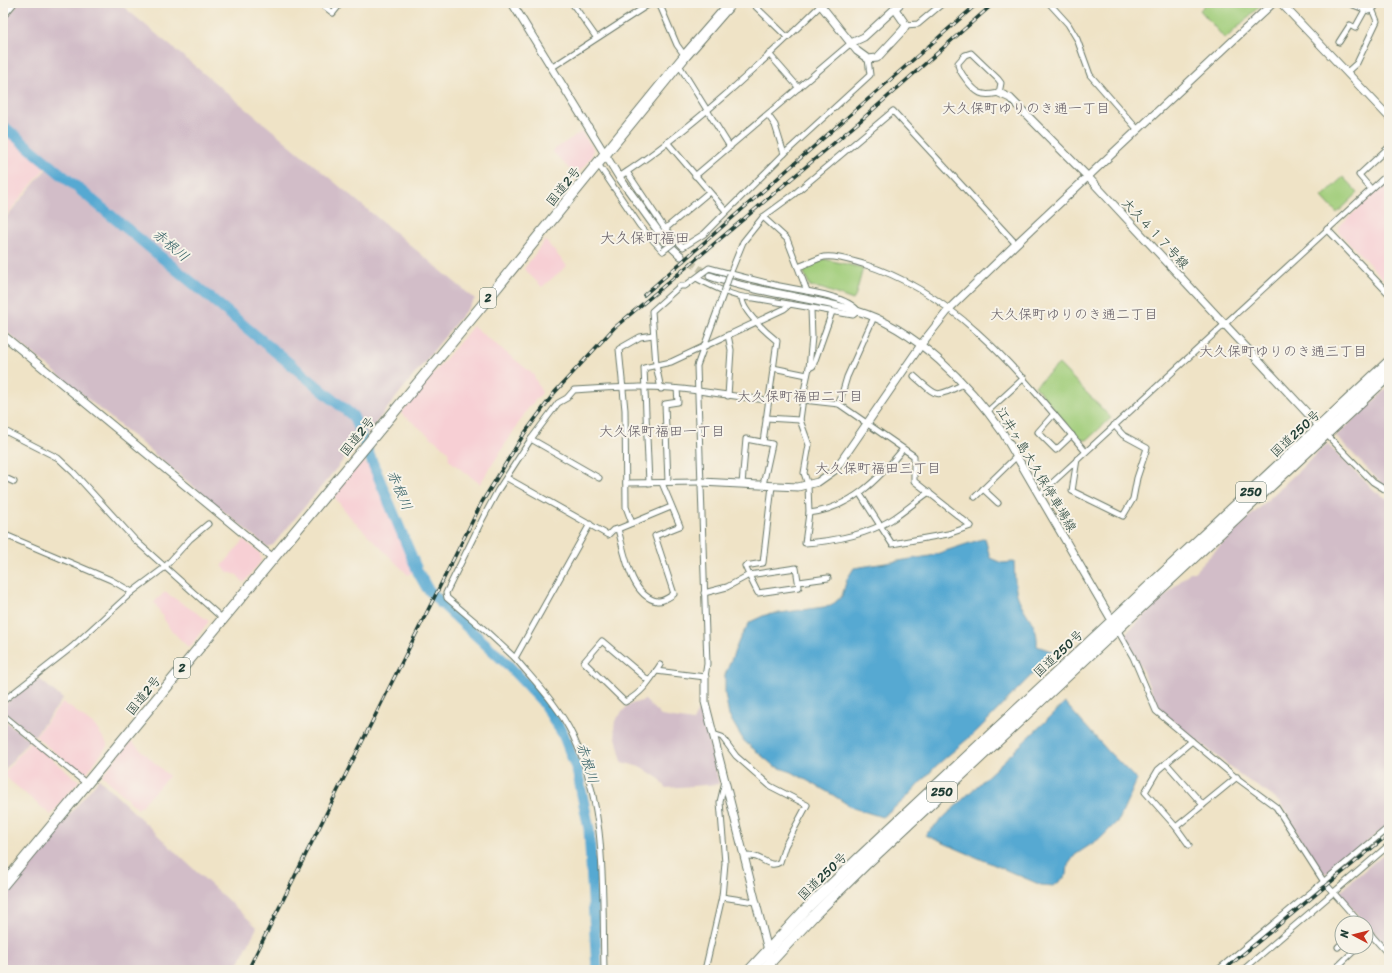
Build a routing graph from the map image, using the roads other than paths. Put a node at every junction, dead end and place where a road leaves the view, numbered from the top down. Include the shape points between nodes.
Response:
1 (13, 3) edge
2 (320, 3) edge
3 (341, 3) edge
4 (512, 3) edge
5 (572, 3) edge
6 (652, 3) edge
7 (659, 3) edge
8 (731, 3) edge
9 (752, 3) edge
10 (944, 3) edge
11 (1049, 3) edge
12 (1273, 3) edge
13 (1282, 3) edge
14 (1348, 3) edge
15 (1377, 3) edge
16 (821, 4) edge
17 (898, 5) edge
18 (1372, 9) junction
19 (1365, 10) junction
20 (3, 15) edge
21 (906, 25) junction
22 (596, 37) junction
23 (787, 37) junction
24 (1339, 42) dead end
25 (851, 43) junction
26 (769, 54) junction
27 (868, 59) junction
28 (682, 60) junction
29 (551, 68) junction
30 (1347, 72) junction
31 (799, 88) junction
32 (1000, 93) junction
33 (707, 109) junction
34 (768, 116) junction
35 (1389, 117) edge
36 (1138, 130) junction
37 (667, 142) junction
38 (730, 147) junction
39 (1389, 147) edge
40 (784, 154) junction
41 (606, 155) junction
42 (598, 164) junction
43 (627, 172) junction
44 (1389, 173) edge
45 (695, 176) junction
46 (620, 177) junction
47 (1088, 178) junction
48 (1371, 189) junction
49 (709, 192) junction
50 (726, 211) junction
51 (763, 217) junction
52 (666, 229) junction
53 (1327, 229) junction
54 (676, 240) junction
55 (1016, 244) junction
56 (681, 256) tunnel mouth
57 (798, 267) junction
58 (730, 274) junction
59 (710, 276) tunnel mouth
60 (696, 278) junction
61 (807, 291) junction
62 (724, 292) junction
63 (1389, 294) edge
64 (742, 298) junction
65 (789, 305) junction
66 (950, 308) junction
67 (811, 309) junction
68 (858, 311) junction
69 (832, 312) junction
70 (874, 317) junction
71 (757, 323) junction
72 (1224, 323) junction
73 (3, 335) edge
74 (653, 335) junction
75 (728, 335) junction
76 (704, 346) junction
77 (920, 346) junction
78 (1389, 362) edge
79 (656, 365) junction
80 (773, 368) junction
81 (810, 368) junction
82 (1389, 374) edge
83 (807, 375) junction
84 (914, 376) dead end
85 (1024, 378) junction
86 (964, 384) junction
87 (623, 387) junction
88 (646, 388) junction
89 (661, 388) junction
90 (677, 390) junction
91 (697, 390) junction
92 (728, 396) junction
93 (768, 400) junction
94 (803, 400) junction
95 (839, 404) junction
96 (988, 411) junction
97 (1054, 414) junction
98 (766, 418) junction
99 (800, 420) junction
100 (868, 423) junction
101 (1114, 425) junction
102 (3, 430) edge
103 (1323, 430) junction
104 (1072, 435) junction
105 (531, 440) junction
106 (763, 442) junction
107 (903, 449) junction
108 (1085, 451) junction
109 (1016, 457) junction
110 (1077, 459) junction
111 (3, 477) edge
112 (507, 478) junction
113 (599, 478) dead end
114 (14, 482) dead end
115 (665, 482) junction
116 (701, 482) junction
117 (626, 483) junction
118 (649, 483) junction
119 (742, 484) junction
120 (763, 485) junction
121 (808, 485) junction
122 (772, 486) junction
123 (983, 489) junction
124 (928, 492) junction
125 (1389, 492) edge
126 (860, 494) junction
127 (1039, 495) junction
128 (974, 497) dead end
129 (998, 503) dead end
130 (672, 507) junction
131 (809, 513) junction
132 (632, 523) junction
133 (208, 524) dead end
134 (590, 524) junction
135 (880, 525) junction
136 (618, 529) junction
137 (3, 534) edge
138 (273, 558) junction
139 (164, 568) junction
140 (749, 575) junction
141 (828, 578) dead end
142 (799, 582) junction
143 (132, 592) junction
144 (704, 593) junction
145 (223, 619) junction
146 (1114, 624) junction
147 (514, 658) junction
148 (660, 666) dead end
149 (656, 671) junction
150 (705, 678) junction
151 (649, 681) junction
152 (3, 701) edge
153 (3, 715) edge
154 (713, 734) junction
155 (1192, 741) junction
156 (1166, 763) junction
157 (1237, 777) junction
158 (725, 780) junction
159 (88, 784) junction
160 (730, 799) junction
161 (720, 802) junction
162 (1203, 805) junction
163 (1176, 827) junction
164 (1389, 828) edge
165 (1189, 845) dead end
166 (1389, 845) edge
167 (744, 856) junction
168 (1324, 882) junction
169 (3, 885) edge
170 (1334, 894) junction
171 (722, 897) junction
172 (755, 902) junction
173 (1353, 915) edge
174 (1374, 938) edge
175 (767, 950) junction
176 (1350, 955) edge
177 (1389, 955) edge
178 (772, 965) edge
179 (604, 970) edge
180 (705, 970) edge
181 (750, 970) edge
182 (763, 970) edge
183 (1218, 970) edge
184 (1243, 970) edge
185 (1334, 970) edge

1 - 20 street
2 - 3 street via 333,13
4 - 29 street
5 - 22 street
6 - 22 street
7 - 28 street
8 - 28 highway, 国道2号 / 2
9 - 23 street
10 - 21 street via 918,24
11 - 36 street via 1074,34 1090,75
12 - 36 street
13 - 30 street
14 - 19 street
15 - 18 street
16 - 23 street
16 - 25 street
17 - 21 street
17 - 25 street via 864,37
18 - 19 street
18 - 30 street via 1377,21 1357,63
19 - 24 street via 1355,28 1350,25
21 - 27 street via 877,58
22 - 29 street
23 - 26 street
25 - 27 street
25 - 31 street
26 - 31 street
26 - 33 street
27 - 40 street via 870,75
28 - 33 street via 694,92
28 - 41 highway, 国道2号 / 2
29 - 41 street
30 - 35 street
31 - 34 street
32 - 32 street via 1001,83 998,79 971,53 965,55 958,63 959,71 980,93
32 - 47 street, 大久４１７号線 via 1010,98
33 - 37 street
33 - 38 street
34 - 38 street
34 - 40 street via 775,125
36 - 47 street
37 - 43 street
37 - 45 street
38 - 45 street
39 - 48 street via 1359,175
40 - 50 street
41 - 42 highway, 国道2号 / 2
41 - 46 street
42 - 54 street, bridge via 640,226 662,251
42 - 138 highway, 国道2号 / 2
43 - 46 street
43 - 52 street
44 - 48 street
45 - 49 street
46 - 56 street via 666,242
47 - 55 street
47 - 72 street, 大久４１７号線
48 - 53 street
49 - 50 street
49 - 52 street
50 - 54 street via 704,234 683,247
51 - 55 street via 893,111
51 - 57 street via 787,239
51 - 58 street via 742,242
52 - 54 street
53 - 63 street
53 - 72 street
55 - 66 street
57 - 61 street
57 - 66 street via 825,257 857,263 913,285
58 - 60 street via 709,268
58 - 61 street
58 - 62 street, bridge
59 - 68 street, 江井ヶ島大久保停車場線 via 760,291
60 - 62 street
60 - 74 street via 685,286 680,286 652,311
61 - 68 street via 847,303
62 - 64 street
62 - 76 street
64 - 65 street
64 - 71 street via 742,303
65 - 67 street
65 - 71 street
66 - 77 street
66 - 85 street
67 - 69 street
67 - 81 street
68 - 69 street via 853,315
68 - 70 street, 江井ヶ島大久保停車場線
69 - 81 street via 813,366
70 - 77 street, 江井ヶ島大久保停車場線 via 898,329
70 - 95 street
71 - 75 street
71 - 80 street via 777,341
72 - 101 street
72 - 103 street, 大久４１７号線
73 - 138 street
74 - 79 street
74 - 87 street via 640,337 620,350
75 - 76 street
75 - 92 street via 731,350
76 - 79 street via 671,362
76 - 91 street via 697,366
77 - 86 street, 江井ヶ島大久保停車場線
77 - 100 street
78 - 103 highway, 国道250号 / 250
79 - 88 street via 644,368
79 - 89 street
80 - 83 street
80 - 93 street
81 - 83 street
82 - 103 highway, 国道250号 / 250
83 - 94 street
84 - 86 street via 935,394 940,395
85 - 96 street
85 - 97 street
86 - 96 street, 江井ヶ島大久保停車場線
87 - 88 street
87 - 105 street via 574,390 558,403
87 - 117 street
88 - 89 street
88 - 118 street
89 - 90 street
90 - 91 street
90 - 115 street via 678,402 665,404
91 - 92 street
91 - 116 street
92 - 93 street
93 - 98 street
94 - 95 street
94 - 99 street
95 - 100 street
96 - 109 street, 江井ヶ島大久保停車場線 via 1004,433
97 - 104 street
97 - 104 street via 1038,432 1056,450
98 - 99 street
98 - 106 street
99 - 121 street via 809,445 804,473
100 - 107 street
100 - 121 street via 835,470 818,482
101 - 108 street
101 - 110 street via 1123,436 1147,448 1133,499 1123,516 1072,491
102 - 139 street via 58,458
103 - 125 street via 1373,482
103 - 146 highway, 国道250号 / 250
104 - 108 street
105 - 112 street
105 - 113 street
106 - 119 street via 746,440
106 - 120 street via 772,444
107 - 124 street via 914,456 914,481
107 - 126 street via 880,477
108 - 110 street
109 - 123 street
109 - 127 street, 江井ヶ島大久保停車場線
110 - 127 street
111 - 114 street
112 - 134 street
112 - 147 street via 483,518 446,593 447,598
115 - 116 street
115 - 118 street
115 - 130 street
116 - 119 street
116 - 144 street
117 - 118 street
117 - 132 street via 626,507
119 - 120 street
120 - 122 street
121 - 122 street
121 - 131 street
122 - 140 street via 762,563 745,566
123 - 128 street
123 - 129 street
124 - 135 street via 891,520
124 - 135 street via 971,526 948,534 892,544
126 - 131 street via 842,503
126 - 135 street
127 - 146 street, 江井ヶ島大久保停車場線
130 - 132 street
130 - 136 street via 680,526 655,536 674,594 662,601 647,597 637,586
131 - 135 street via 805,542 834,540
132 - 136 street
133 - 139 street via 190,539
134 - 136 street via 608,534
134 - 147 street
137 - 143 street via 112,580
138 - 145 highway, 国道2号 / 2
139 - 143 street
139 - 145 street
140 - 142 street via 796,568
140 - 142 street via 758,593 798,587
140 - 144 street via 727,587
141 - 142 street
143 - 152 street via 72,647
144 - 150 street via 707,664
145 - 159 highway, 国道2号 / 2
146 - 155 street via 1133,658 1156,711
146 - 175 highway, 国道250号 / 250 via 861,856
146 - 178 highway, 国道250号 / 250 via 867,863
147 - 179 street via 553,702 573,736 590,782 598,821
148 - 149 street
149 - 150 street
149 - 151 street
150 - 154 street via 705,702
151 - 151 street via 637,696 625,702 584,662 602,641
153 - 159 street
154 - 158 street
154 - 167 street via 722,737 736,756 770,786 807,805 785,846 780,862 776,865 755,856
155 - 156 street
155 - 157 street
156 - 162 street
156 - 163 street via 1158,770 1145,792
157 - 162 street
157 - 168 street via 1276,807
158 - 160 street
158 - 161 street
159 - 169 highway, 国道2号 / 2
160 - 161 street
160 - 167 street
161 - 171 street via 725,863
162 - 163 street
163 - 165 street
164 - 168 street
166 - 170 street
167 - 172 street
168 - 170 street
168 - 183 street
170 - 173 street
170 - 184 street
171 - 172 street
171 - 180 street
172 - 175 street
174 - 177 street
175 - 178 street
175 - 181 highway, 国道250号 / 250
176 - 185 street
178 - 182 highway, 国道250号 / 250

